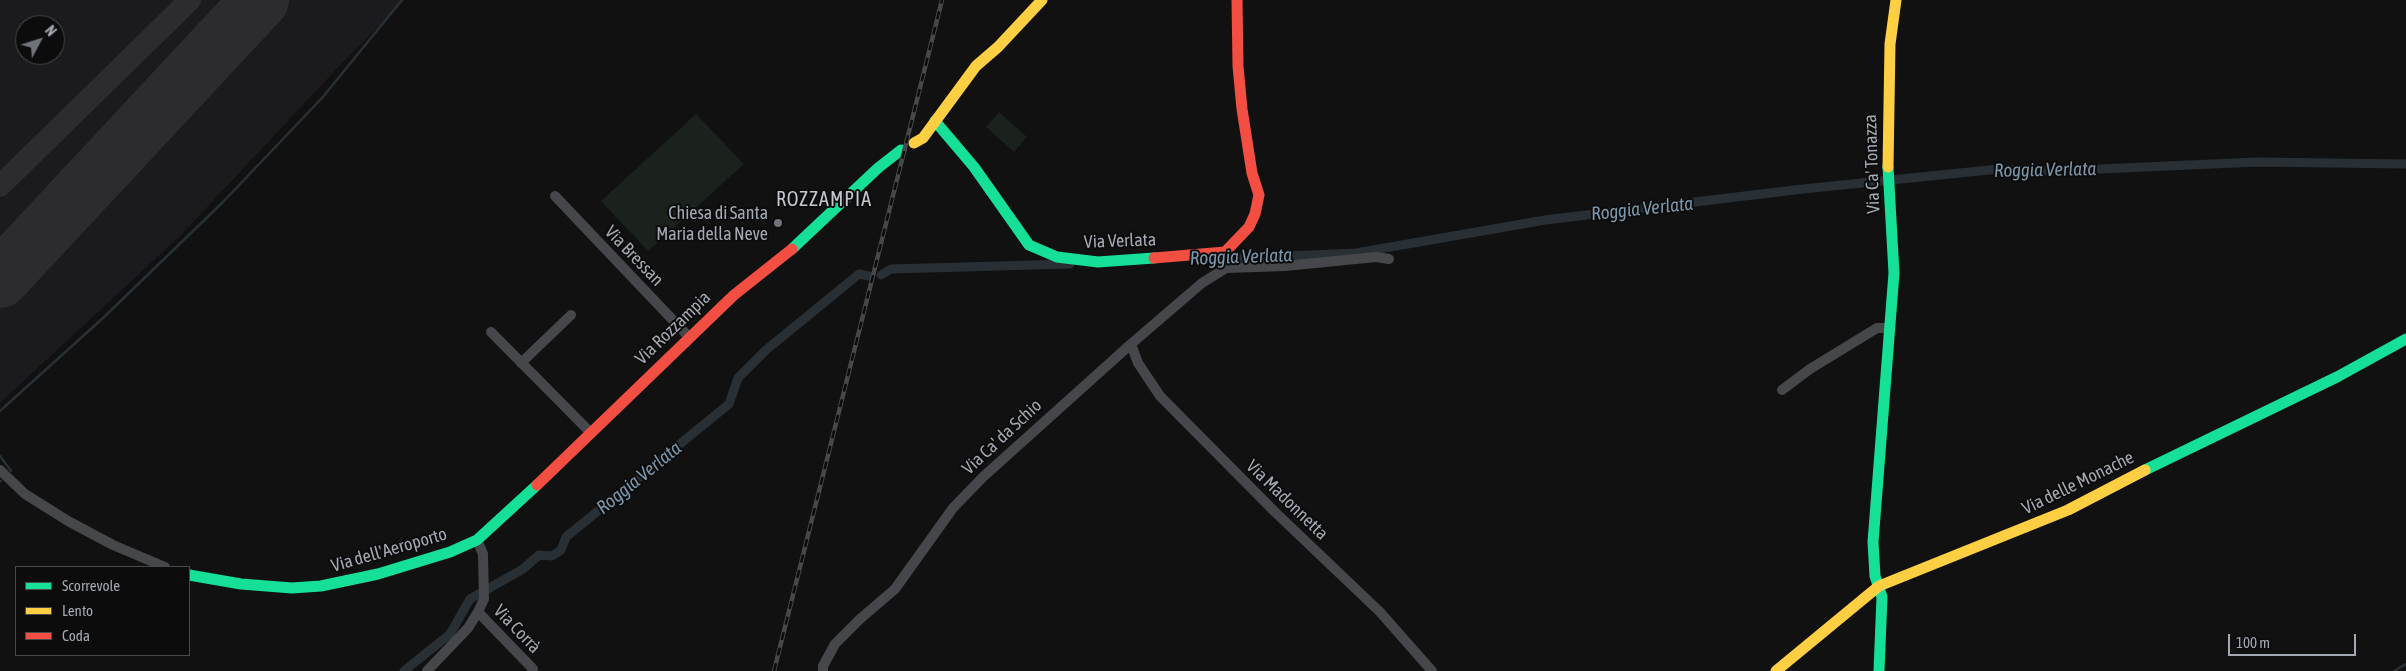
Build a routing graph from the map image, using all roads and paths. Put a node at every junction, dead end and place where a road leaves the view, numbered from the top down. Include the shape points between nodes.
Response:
1 (1042, 0) edge
2 (1237, 0) edge
3 (1896, 0) edge
4 (935, 121) junction
5 (914, 143) dead end
6 (901, 150) dead end
7 (555, 196) dead end
8 (1389, 259) dead end
9 (1225, 260) junction
10 (571, 314) dead end
11 (1890, 328) junction
12 (492, 332) dead end
13 (689, 337) junction
14 (2406, 339) edge
15 (1132, 344) junction
16 (522, 363) junction
17 (1782, 390) dead end
18 (590, 432) junction
19 (0, 470) edge
20 (477, 540) junction
21 (163, 566) edge
22 (190, 575) edge
23 (1879, 586) junction
24 (478, 612) junction
25 (533, 669) dead end
26 (427, 671) edge
27 (823, 671) edge
28 (1432, 671) edge
29 (1776, 671) edge
30 (1879, 671) edge

1 - 4 street via 976,66
2 - 9 street via 1242,109 1252,173 1259,195 1249,227
3 - 11 street, Via Ca' Tonazza via 1888,99 1894,273
4 - 5 street
4 - 9 street, Via Verlata via 974,166 1029,245 1057,257 1098,262
6 - 13 street, Via Rozzampia via 804,239 734,295
7 - 13 street, Via Bressan
8 - 9 street via 1376,257 1285,266
9 - 15 street, Via Ca' da Schio
10 - 16 street
11 - 17 street via 1877,328
11 - 23 street, Via Ca' Tonazza via 1873,542 1875,576
12 - 16 street
13 - 18 street, Via Rozzampia
14 - 23 street, Via delle Monache via 2337,377 2214,435 2068,510
15 - 27 street, Via Ca' da Schio via 1018,445 953,508 895,590 835,644
15 - 28 street, Via Madonnetta via 1138,363 1160,396 1380,612
16 - 18 street
18 - 20 street, Via Rozzampia via 512,511
19 - 21 street via 25,494 68,521
20 - 22 street, Via dell'Aeroporto via 450,552 378,574 331,584 292,588
20 - 24 street via 483,554 484,592
23 - 29 street, Via delle Monache
23 - 30 street, Via Ca' Tonazza via 1882,597
24 - 25 street, Via Corrà
24 - 26 street via 468,628

